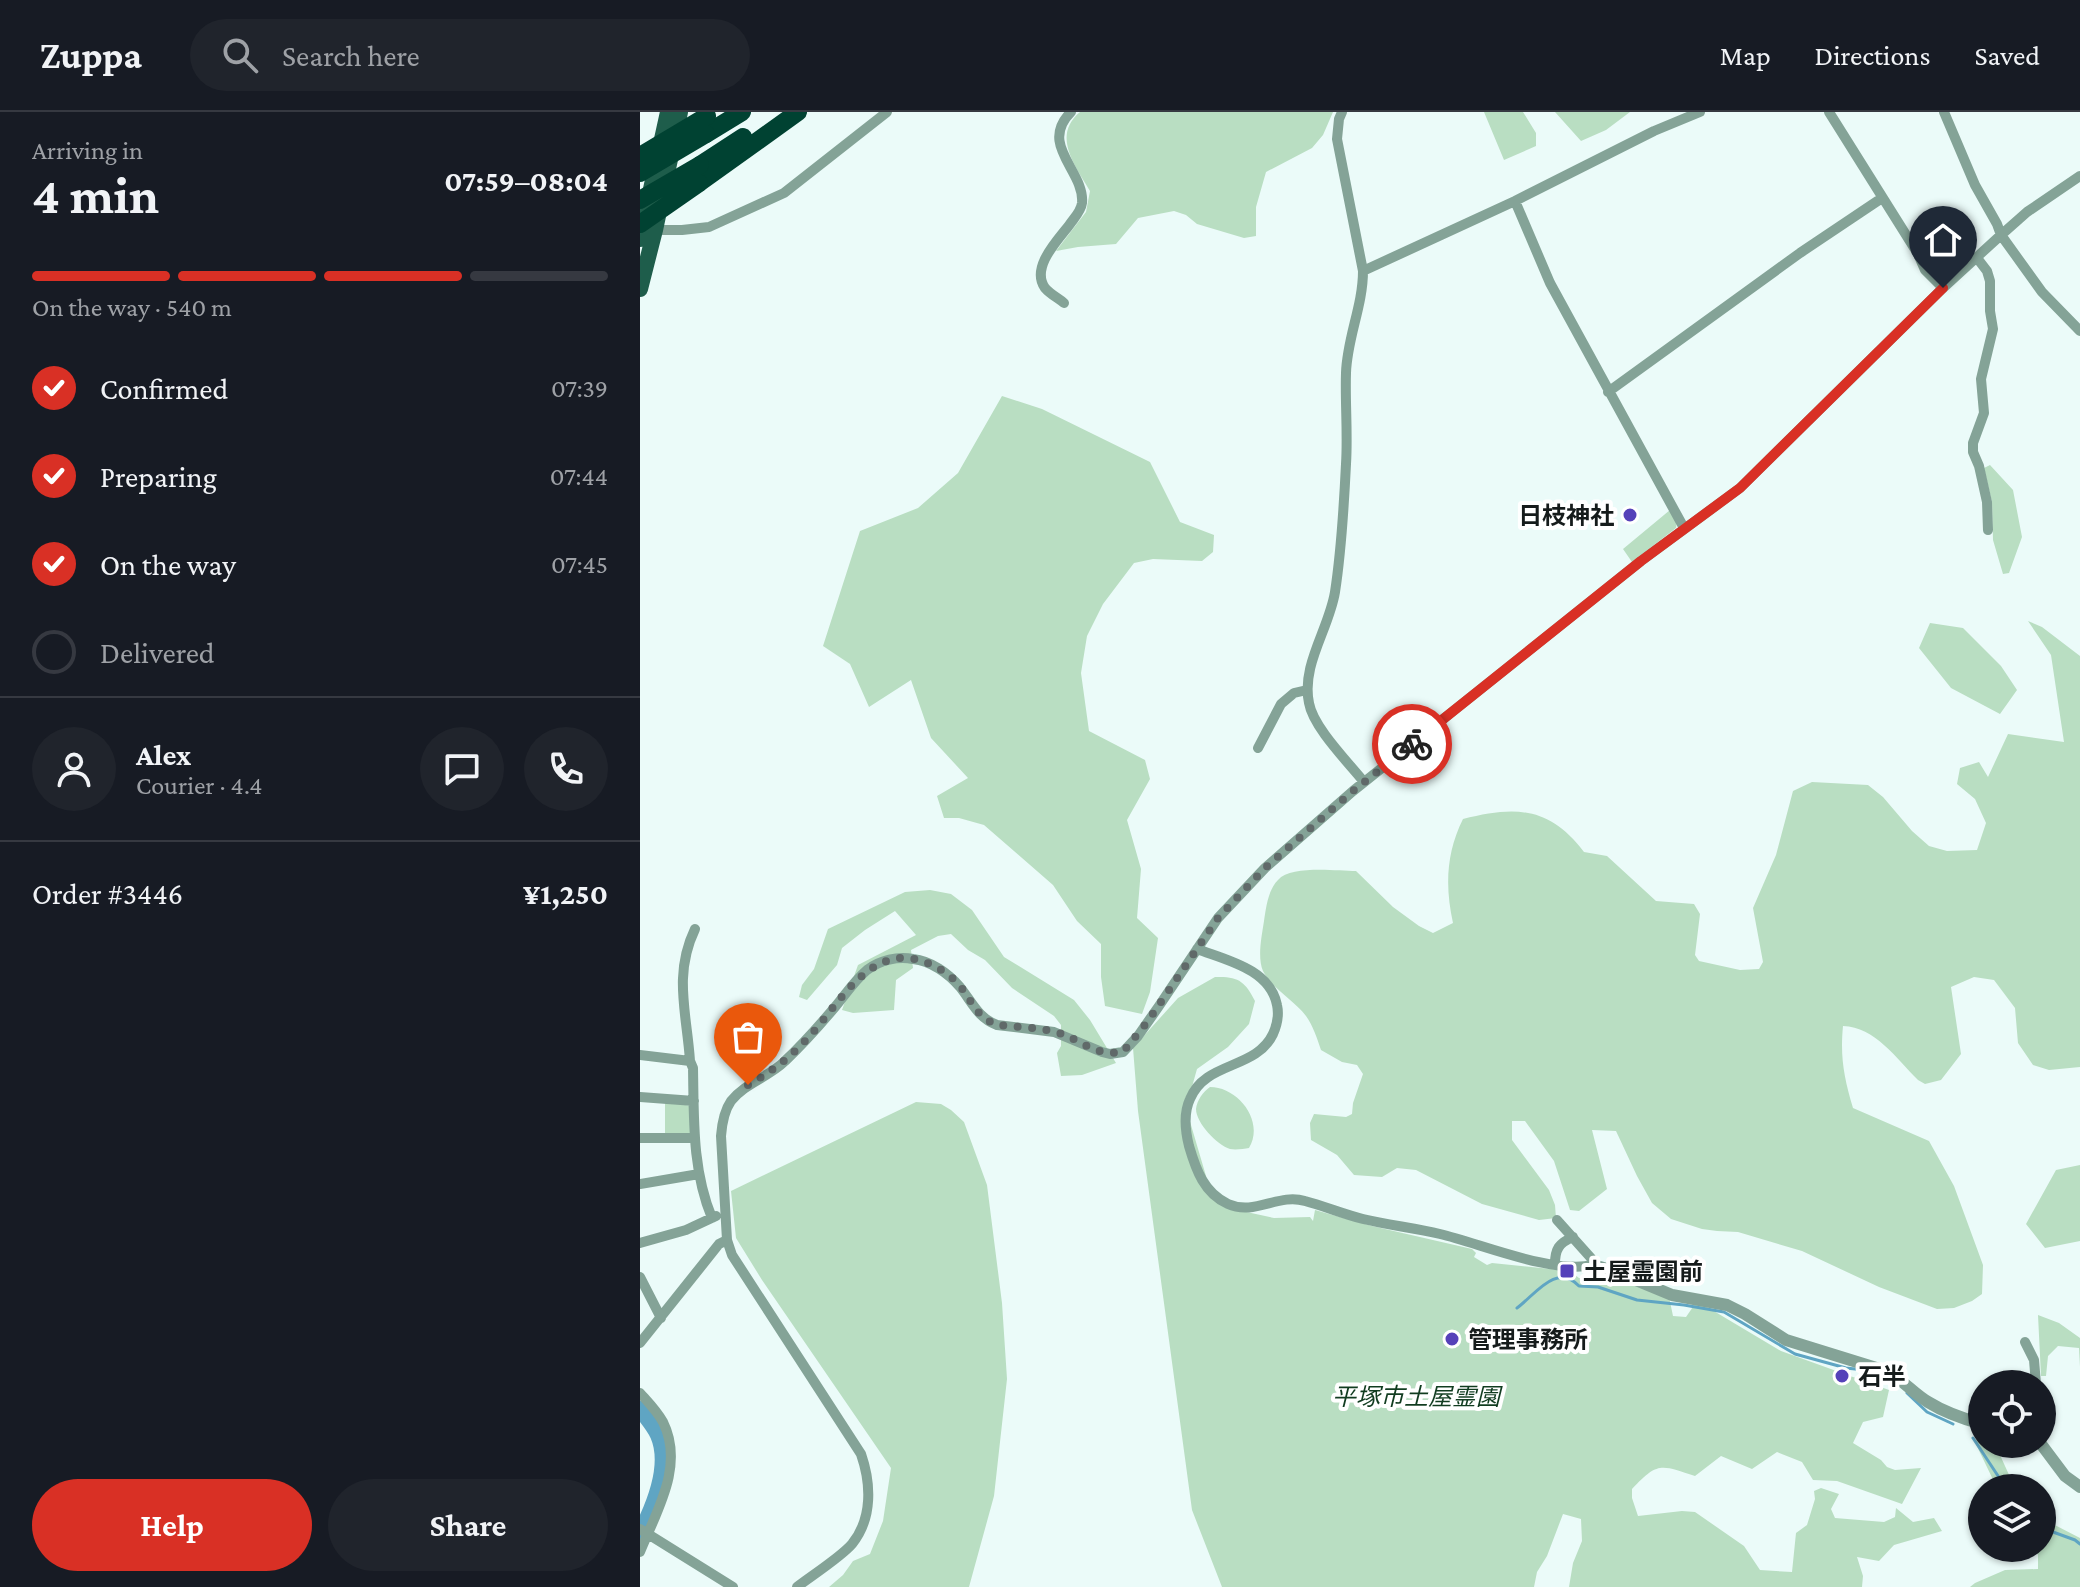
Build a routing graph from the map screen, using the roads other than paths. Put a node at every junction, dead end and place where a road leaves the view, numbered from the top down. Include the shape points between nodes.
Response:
1 (668, 112) edge
2 (680, 112) edge
3 (742, 112) edge
4 (782, 112) edge
5 (798, 112) edge
6 (887, 112) edge
7 (1071, 112) edge
8 (1342, 112) edge
9 (1700, 112) edge
10 (1829, 112) edge
11 (1944, 112) edge
12 (709, 121) edge
13 (640, 156) edge
14 (640, 173) edge
15 (699, 174) junction
16 (2080, 176) edge
17 (1882, 198) junction
18 (640, 200) edge
19 (1515, 201) junction
20 (648, 227) edge
21 (2001, 235) junction
22 (640, 239) edge
23 (1977, 258) junction
24 (1363, 271) junction
25 (1943, 288) junction
26 (640, 289) edge
27 (1064, 303) dead end
28 (2080, 331) edge
29 (1608, 392) junction
30 (1684, 528) junction
31 (1988, 530) dead end
32 (1307, 690) junction
33 (1258, 748) dead end
34 (1364, 782) junction
35 (695, 929) dead end
36 (1197, 949) junction
37 (640, 1055) edge
38 (690, 1061) junction
39 (640, 1097) edge
40 (694, 1101) junction
41 (640, 1138) edge
42 (694, 1138) junction
43 (699, 1174) junction
44 (640, 1184) edge
45 (725, 1212) junction
46 (712, 1218) junction
47 (1557, 1220) dead end
48 (1573, 1237) junction
49 (727, 1240) junction
50 (640, 1243) edge
51 (1555, 1264) junction
52 (1593, 1265) junction
53 (640, 1277) edge
54 (661, 1318) junction
55 (2025, 1342) dead end
56 (640, 1343) edge
57 (2035, 1370) edge
58 (640, 1393) edge
59 (1968, 1420) edge
60 (2052, 1458) edge
61 (2080, 1487) edge
62 (644, 1531) edge
63 (640, 1552) edge
64 (733, 1587) edge
65 (797, 1587) edge

1 - 22 main road
2 - 20 main road
3 - 12 highway
4 - 15 highway
5 - 15 highway
6 - 20 street via 784,193 709,227
7 - 27 street via 1063,123 1060,145 1081,189 1081,208 1041,270 1042,284
8 - 24 street via 1337,139
9 - 19 street
10 - 17 street
11 - 21 street
12 - 13 highway, bridge
12 - 14 highway, bridge
15 - 18 highway, bridge
15 - 20 highway, bridge
16 - 21 street
17 - 25 street via 1925,270
17 - 29 street
19 - 24 street
19 - 29 street via 1550,283
20 - 26 main road
21 - 23 street
21 - 28 street via 2042,292
23 - 25 street
23 - 31 street via 1990,281 1993,329 1981,379 1984,413 1973,443
24 - 32 street via 1346,372 1346,463 1336,586
25 - 30 street via 1740,488
29 - 30 street
30 - 34 street
32 - 33 street via 1281,704
32 - 34 street via 1317,724
34 - 36 street via 1265,868
35 - 38 street via 681,982
36 - 45 street via 1138,1036 1123,1052 1110,1054 1054,1032 990,1022 950,976 926,962 900,958 877,964 781,1065 748,1085 727,1108 721,1136
36 - 51 street via 1261,977 1278,1012 1267,1044 1207,1077 1189,1101 1185,1123 1190,1147 1212,1193 1240,1208 1301,1199
37 - 38 street
38 - 40 street
39 - 40 street
40 - 42 street
41 - 42 street
42 - 43 street
43 - 44 street
43 - 46 street
45 - 46 street
45 - 49 street
46 - 50 street
47 - 48 street
48 - 51 street via 1557,1248
48 - 52 street
49 - 54 street
49 - 65 street via 861,1454 868,1474 868,1507 851,1545
51 - 52 street
52 - 59 street via 1672,1295 1727,1305 1786,1340 1886,1371 1928,1402
53 - 54 street
54 - 56 street
55 - 57 street
58 - 62 street via 665,1426 671,1456 666,1486
60 - 61 street
62 - 63 street
62 - 64 street

